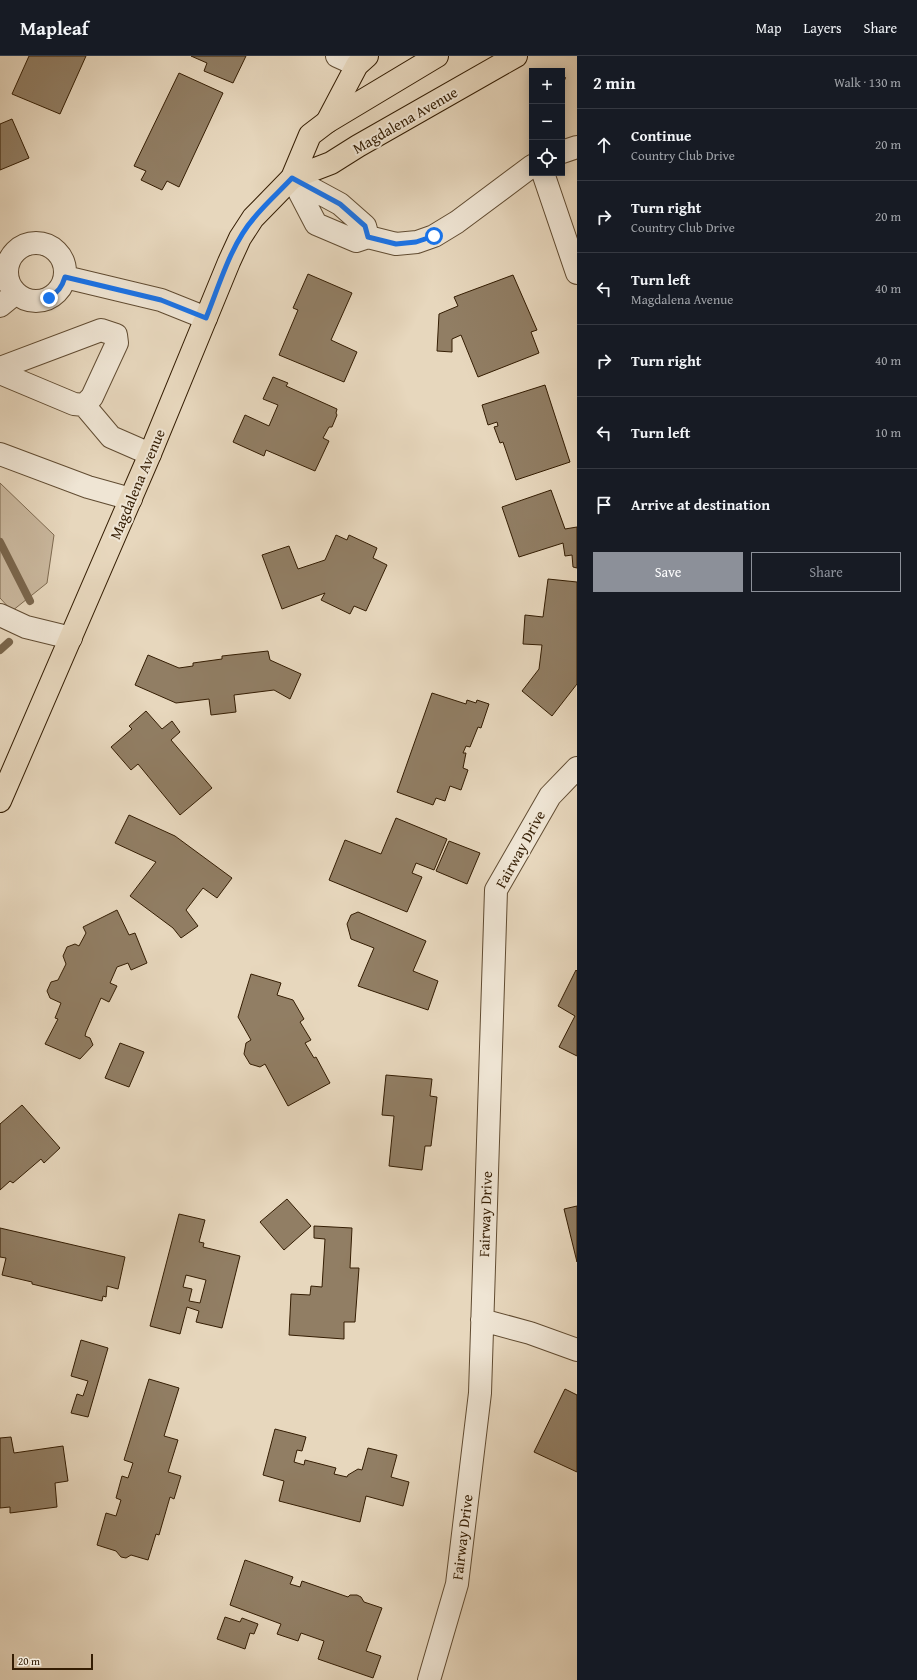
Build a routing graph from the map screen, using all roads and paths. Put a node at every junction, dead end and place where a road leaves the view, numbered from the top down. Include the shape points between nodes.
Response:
1 (337, 56) edge
2 (437, 56) edge
3 (516, 56) edge
4 (362, 61) edge
5 (327, 122) junction
6 (577, 147) edge
7 (565, 151) edge
8 (529, 168) edge
9 (544, 176) edge
10 (292, 178) junction
11 (368, 237) junction
12 (577, 273) edge
13 (65, 277) junction
14 (8, 299) edge
15 (206, 318) junction
16 (0, 368) edge
17 (0, 372) edge
18 (84, 405) junction
19 (0, 454) edge
20 (150, 454) junction
21 (130, 499) junction
22 (0, 615) edge
23 (70, 638) junction
24 (577, 768) edge
25 (0, 801) edge
26 (482, 1320) junction
27 (577, 1350) edge
28 (428, 1680) edge

1 - 4 street
2 - 5 main road, Magdalena Avenue
3 - 10 main road, Magdalena Avenue via 331,163
4 - 5 main road
5 - 10 main road, Magdalena Avenue via 310,135
6 - 7 street
8 - 11 street via 434,236 416,242 396,244
9 - 12 street
10 - 11 street via 340,204 365,226
10 - 11 street via 316,224 356,241
10 - 15 main road, Magdalena Avenue via 253,218 240,238
13 - 14 street via 57,293 40,301
13 - 14 street via 65,269 52,248 36,244 20,248 9,265
13 - 15 street via 161,300
15 - 20 main road, Magdalena Avenue
16 - 18 street via 101,330 116,335 117,343 92,397
17 - 18 street via 74,404
18 - 20 street via 111,437
19 - 21 street via 88,487
20 - 21 main road, Magdalena Avenue
21 - 23 main road, Magdalena Avenue
22 - 23 street via 26,627
23 - 25 main road, Magdalena Avenue
24 - 26 street, Fairway Drive via 550,796 496,890
26 - 27 street via 530,1333
26 - 28 street, Fairway Drive via 480,1393 457,1584

